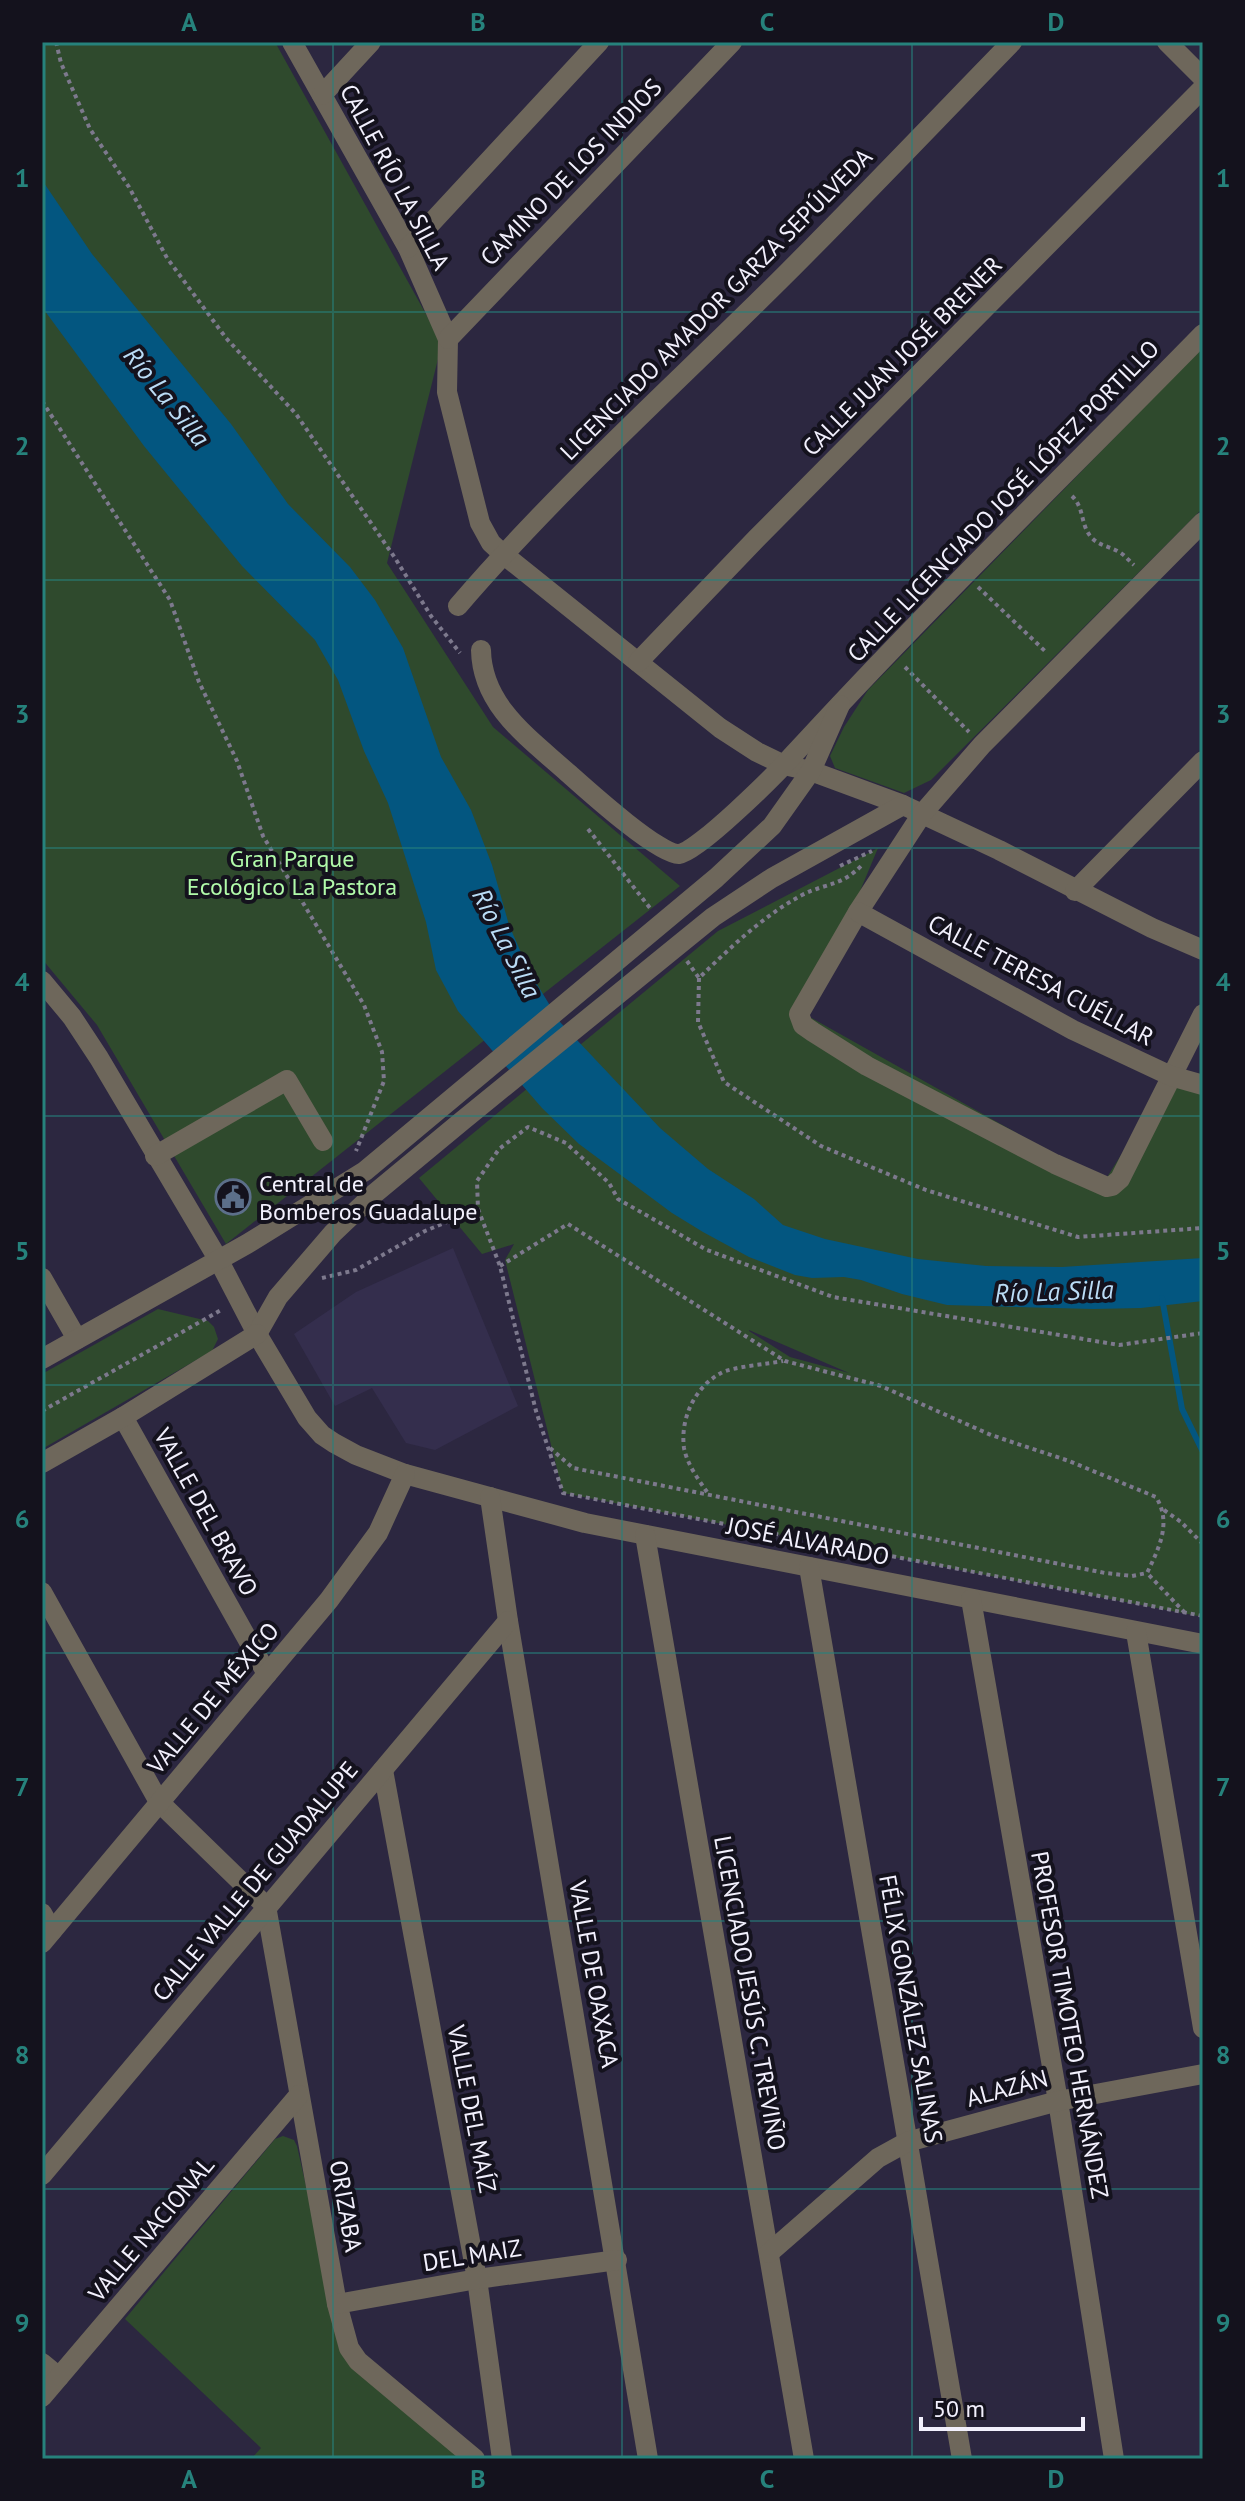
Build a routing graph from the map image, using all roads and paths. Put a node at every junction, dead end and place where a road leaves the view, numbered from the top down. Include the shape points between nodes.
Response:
1 (56, 42) edge
2 (292, 42) edge
3 (371, 42) edge
4 (599, 42) edge
5 (732, 42) edge
6 (1012, 42) edge
7 (1167, 42) edge
8 (1203, 78) edge
9 (1203, 88) edge
10 (322, 95) junction
11 (408, 248) junction
12 (1203, 334) edge
13 (448, 339) junction
14 (42, 401) edge
15 (1058, 482) junction
16 (1203, 522) edge
17 (503, 554) junction
18 (966, 576) junction
19 (1147, 578) junction
20 (458, 606) dead end
21 (473, 655) joint
22 (899, 661) dead end
23 (638, 662) junction
24 (1060, 666) junction
25 (840, 705) junction
26 (982, 745) junction
27 (1203, 761) edge
28 (784, 765) junction
29 (811, 771) junction
30 (913, 809) junction
31 (1075, 891) junction
32 (858, 912) junction
33 (1203, 950) edge
34 (699, 978) dead end
35 (42, 981) edge
36 (1203, 1014) edge
37 (1171, 1076) junction
38 (1203, 1085) edge
39 (323, 1141) dead end
40 (355, 1154) dead end
41 (155, 1156) junction
42 (478, 1209) junction
43 (1203, 1228) edge
44 (218, 1259) junction
45 (500, 1266) junction
46 (42, 1278) edge
47 (312, 1281) dead end
48 (239, 1300) junction
49 (1203, 1333) edge
50 (257, 1334) junction
51 (77, 1339) junction
52 (42, 1359) edge
53 (785, 1361) junction
54 (42, 1411) edge
55 (123, 1417) junction
56 (548, 1447) junction
57 (42, 1463) edge
58 (405, 1474) junction
59 (709, 1494) junction
60 (490, 1497) junction
61 (1164, 1510) junction
62 (645, 1535) junction
63 (1203, 1544) edge
64 (809, 1567) junction
65 (1147, 1573) junction
66 (42, 1592) edge
67 (971, 1599) junction
68 (1185, 1613) junction
69 (1203, 1616) edge
70 (508, 1621) junction
71 (1136, 1632) junction
72 (1203, 1644) edge
73 (267, 1674) junction
74 (383, 1770) junction
75 (159, 1802) junction
76 (266, 1906) junction
77 (45, 1929) edge
78 (1203, 2028) edge
79 (1203, 2074) edge
80 (299, 2095) junction
81 (1058, 2101) junction
82 (907, 2142) junction
83 (42, 2175) edge
84 (769, 2253) junction
85 (617, 2260) junction
86 (477, 2279) junction
87 (337, 2304) junction
88 (42, 2363) edge
89 (59, 2377) junction
90 (42, 2397) edge
91 (475, 2459) edge
92 (502, 2459) edge
93 (648, 2459) edge
94 (804, 2459) edge
95 (962, 2459) edge
96 (1114, 2459) edge

1 - 21 path via 90,129 118,168 167,258 226,338 296,414 431,616
2 - 10 street, CALLE RÍO LA SILLA
3 - 10 street
4 - 11 street
5 - 13 street, CAMINO DE LOS INDIOS
6 - 17 street, LICENCIADO AMADOR GARZA SEPÚLVEDA via 787,274
7 - 8 street
9 - 23 street, CALLE JUAN JOSÉ BRENER
10 - 11 street, CALLE RÍO LA SILLA
11 - 13 street, CALLE RÍO LA SILLA
12 - 15 street, CALLE LICENCIADO JOSÉ LÓPEZ PORTILLO
13 - 17 street via 447,392 480,523
14 - 40 path via 170,600 263,836 364,1005 382,1052 384,1081
15 - 18 street, CALLE LICENCIADO JOSÉ LÓPEZ PORTILLO
15 - 19 path via 1077,502 1089,535 1121,552
16 - 19 street
17 - 20 street, LICENCIADO AMADOR GARZA SEPÚLVEDA
17 - 23 street
18 - 24 path
18 - 25 street, CALLE LICENCIADO JOSÉ LÓPEZ PORTILLO
19 - 24 street
21 - 28 street via 503,714 583,787 667,852 693,848
22 - 26 path
23 - 28 street via 720,728
24 - 26 street
25 - 28 street, CALLE LICENCIADO JOSÉ LÓPEZ PORTILLO
25 - 29 street, CALLE LICENCIADO JOSÉ LÓPEZ PORTILLO
26 - 30 street
27 - 31 street
28 - 29 street
29 - 30 street
29 - 44 street, CALLE LICENCIADO JOSÉ LÓPEZ PORTILLO via 772,826 694,897 365,1171
30 - 31 street
30 - 32 street
30 - 50 street via 772,878 713,917 374,1194 278,1297
31 - 33 street
32 - 37 street, CALLE TERESA CUÉLLAR via 1073,1030
32 - 37 street via 799,1018 867,1066 1103,1186 1120,1179
34 - 43 path via 698,1022 724,1082 821,1146 926,1190 1078,1237
35 - 41 street, JOSÉ ALVARADO via 99,1058
36 - 37 street
37 - 38 street, CALLE TERESA CUÉLLAR
39 - 41 street via 287,1080
41 - 44 street, JOSÉ ALVARADO
42 - 45 path
42 - 47 path via 425,1231 356,1270
42 - 49 path via 477,1181 499,1149 528,1127 566,1143 609,1183 618,1199 707,1250 833,1297 1119,1345
44 - 48 street, JOSÉ ALVARADO
44 - 51 street, CALLE LICENCIADO JOSÉ LÓPEZ PORTILLO
45 - 53 path via 568,1224
45 - 56 path
46 - 51 street
48 - 50 street, JOSÉ ALVARADO
48 - 54 path
50 - 55 street
50 - 58 street, JOSÉ ALVARADO via 322,1435
51 - 52 street, CALLE LICENCIADO JOSÉ LÓPEZ PORTILLO
53 - 59 path via 723,1371 699,1389 686,1415 684,1448
53 - 61 path via 881,1386 991,1435 1156,1497
55 - 57 street
55 - 73 street, VALLE DEL BRAVO
56 - 59 path via 573,1468
56 - 68 path via 563,1493
58 - 60 street, JOSÉ ALVARADO
58 - 73 street, VALLE DE MÉXICO via 378,1533
59 - 65 path via 1105,1573
60 - 62 street, JOSÉ ALVARADO
60 - 70 street, VALLE DE OAXACA
61 - 63 path
61 - 65 path via 1159,1549
62 - 64 street, JOSÉ ALVARADO
62 - 84 street, LICENCIADO JESÚS C. TREVIÑO
64 - 67 street, JOSÉ ALVARADO
64 - 82 street, FÉLIX GONZÁLEZ SALINAS
65 - 68 path
66 - 75 street
67 - 71 street, JOSÉ ALVARADO
67 - 81 street, PROFESOR TIMOTEO HERNÁNDEZ
68 - 69 path
70 - 74 street, CALLE VALLE DE GUADALUPE
70 - 85 street, VALLE DE OAXACA
71 - 72 street, JOSÉ ALVARADO
71 - 78 street
73 - 75 street, VALLE DE MÉXICO
74 - 76 street, CALLE VALLE DE GUADALUPE
74 - 86 street, VALLE DEL MAÍZ
75 - 76 street
75 - 77 street, VALLE DE MÉXICO
76 - 80 street, ORIZABA
76 - 83 street, CALLE VALLE DE GUADALUPE
79 - 81 street, ALAZÁN
80 - 87 street, ORIZABA
80 - 89 street, VALLE NACIONAL
81 - 82 street, ALAZÁN
81 - 96 street, PROFESOR TIMOTEO HERNÁNDEZ
82 - 84 street, ALAZÁN via 878,2158
82 - 95 street, FÉLIX GONZÁLEZ SALINAS
84 - 94 street, LICENCIADO JESÚS C. TREVIÑO
85 - 86 street, DEL MAIZ
85 - 93 street, VALLE DE OAXACA
86 - 87 street, DEL MAIZ
86 - 92 street, VALLE DEL MAÍZ
87 - 91 street, ORIZABA via 358,2361
88 - 89 street
89 - 90 street, VALLE NACIONAL

